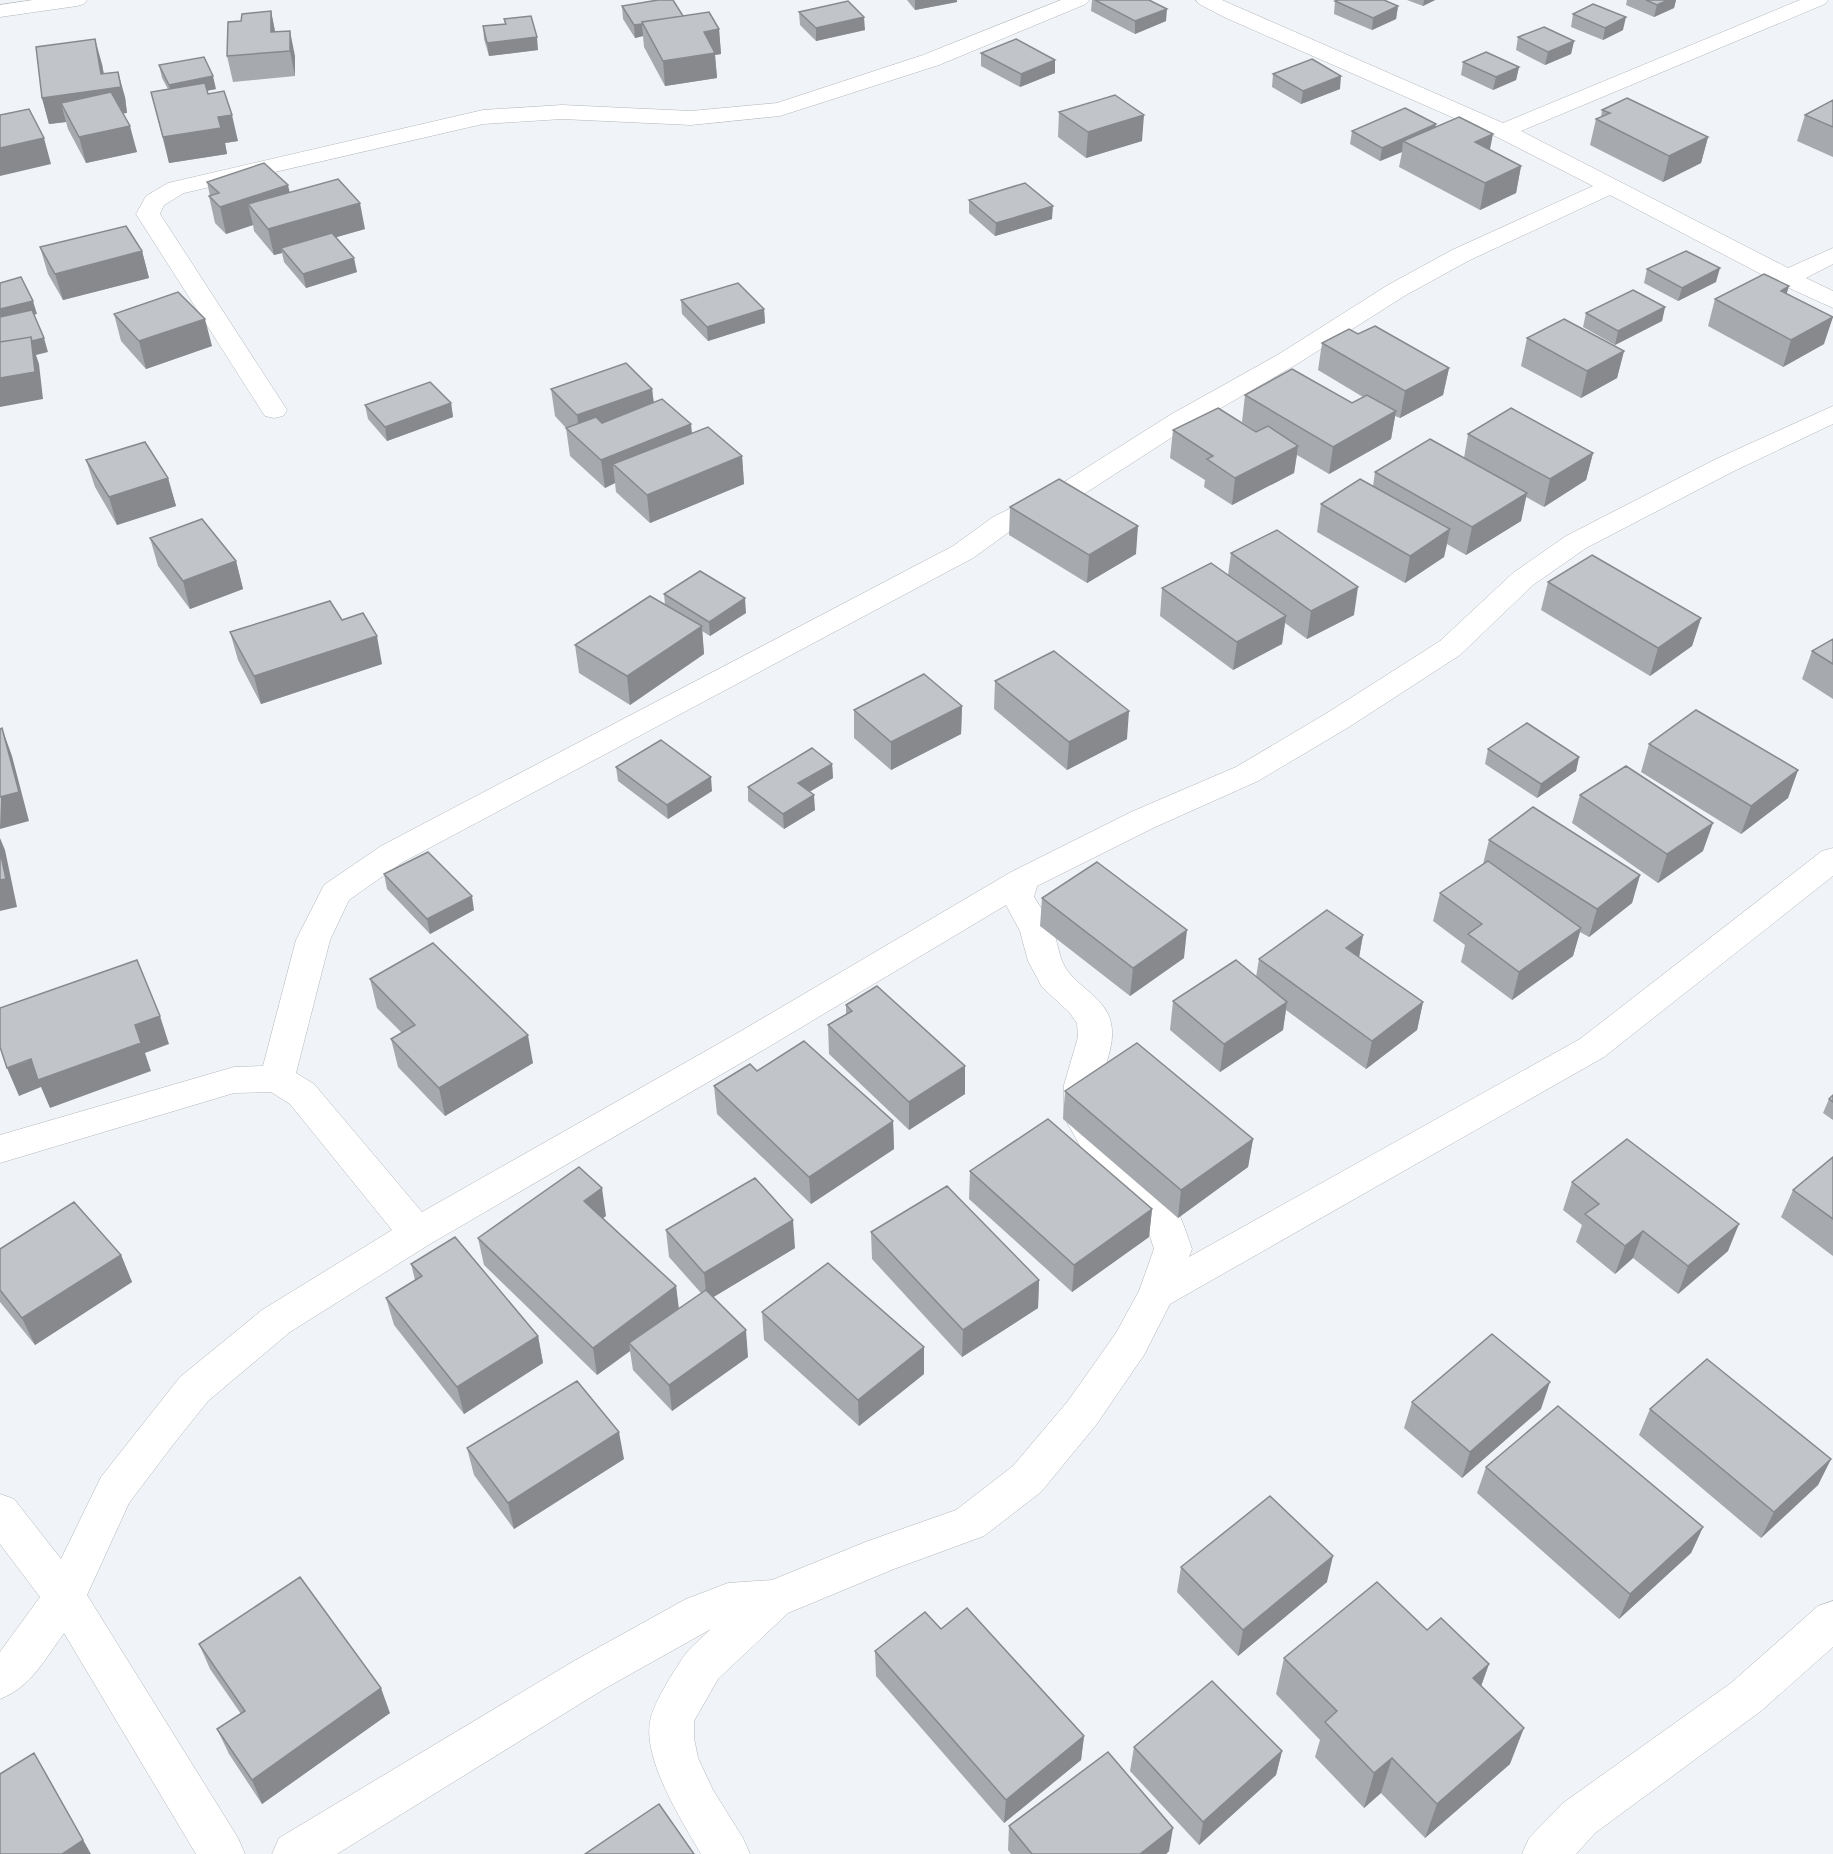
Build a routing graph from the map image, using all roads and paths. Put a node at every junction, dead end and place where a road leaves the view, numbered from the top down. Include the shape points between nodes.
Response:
1 (77, 0) edge
2 (1079, 0) edge
3 (1206, 0) edge
4 (1818, 0) edge
5 (0, 11) edge
6 (1503, 131) junction
7 (1610, 187) junction
8 (1833, 255) edge
9 (1787, 278) junction
10 (1833, 301) edge
11 (274, 410) dead end
12 (1833, 414) edge
13 (1833, 860) edge
14 (1023, 880) junction
15 (277, 1079) junction
16 (0, 1149) edge
17 (417, 1233) junction
18 (1156, 1293) junction
19 (0, 1512) edge
20 (65, 1597) junction
21 (773, 1599) junction
22 (1833, 1620) edge
23 (0, 1679) edge
24 (222, 1854) edge
25 (295, 1854) edge
26 (727, 1854) edge
27 (1545, 1854) edge

1 - 5 street
2 - 11 street via 931,60 780,109 691,118 562,112 483,117 176,188 153,201 148,214
3 - 6 street
4 - 6 street
6 - 7 street
7 - 9 street
7 - 15 street via 1461,255 1397,290 1074,488 1003,523 963,552 392,854 336,893 313,940
8 - 9 street
9 - 10 street
12 - 14 street via 1576,542 1523,579 1450,648 1247,774 1142,820
13 - 18 street via 1592,1048
14 - 17 street
14 - 18 street via 1018,897 1037,931 1045,961 1054,978 1094,1021 1095,1037 1082,1085 1082,1117 1096,1141 1162,1216 1173,1249
15 - 16 street via 234,1080
15 - 17 street via 303,1094
17 - 20 street via 276,1321 194,1389 115,1490
18 - 21 street via 1130,1344 1088,1404 1027,1479 970,1523
19 - 20 street
20 - 23 street via 14,1668
20 - 24 street
21 - 25 street via 728,1602 701,1613 589,1674
21 - 26 street via 703,1665 672,1718 676,1760 697,1805
22 - 27 street via 1746,1697 1579,1818

